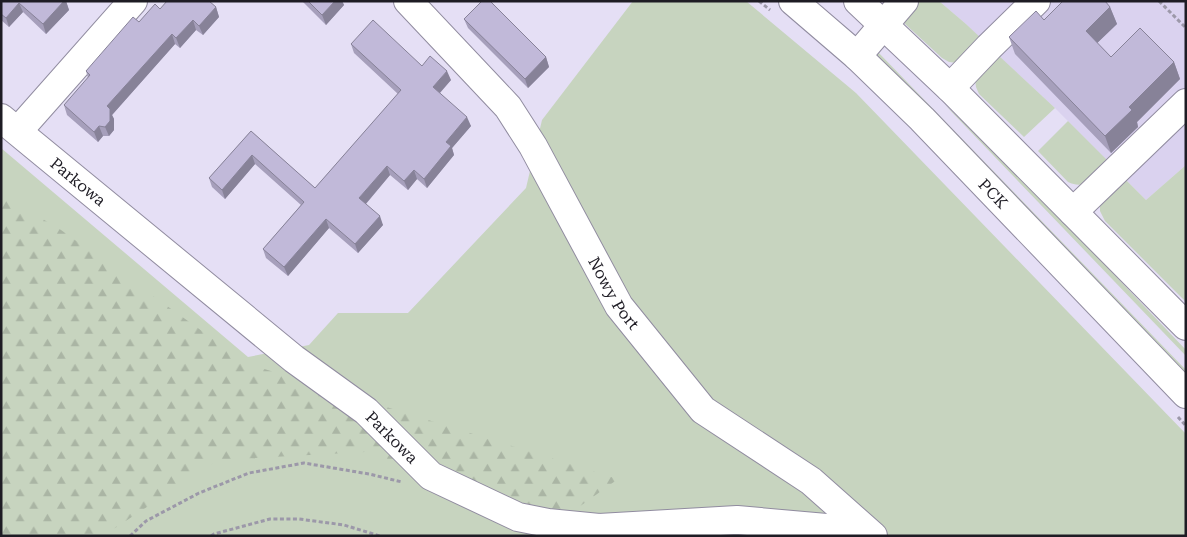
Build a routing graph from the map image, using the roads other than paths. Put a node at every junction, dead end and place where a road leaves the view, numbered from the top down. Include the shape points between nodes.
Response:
1 (132, 1) edge
2 (408, 1) edge
3 (793, 1) edge
4 (858, 1) edge
5 (904, 1) edge
6 (1036, 1) edge
7 (884, 25) junction
8 (857, 56) junction
9 (950, 88) junction
10 (1186, 103) edge
11 (9, 125) edge
12 (1073, 212) junction
13 (1186, 326) edge
14 (1186, 394) edge
15 (847, 536) edge
16 (873, 536) edge

1 - 11 street, Parkowa
2 - 16 street, Nowy Port via 508,107 533,146 619,306 703,410 811,480
3 - 8 street, PCK
4 - 7 street
5 - 7 street
6 - 9 street
7 - 8 street
7 - 9 street
8 - 14 street, PCK via 922,119
9 - 12 street
10 - 12 street
11 - 15 street, Parkowa via 294,359 366,411 431,476 518,517 548,523 599,528 738,520 826,528
12 - 13 street

